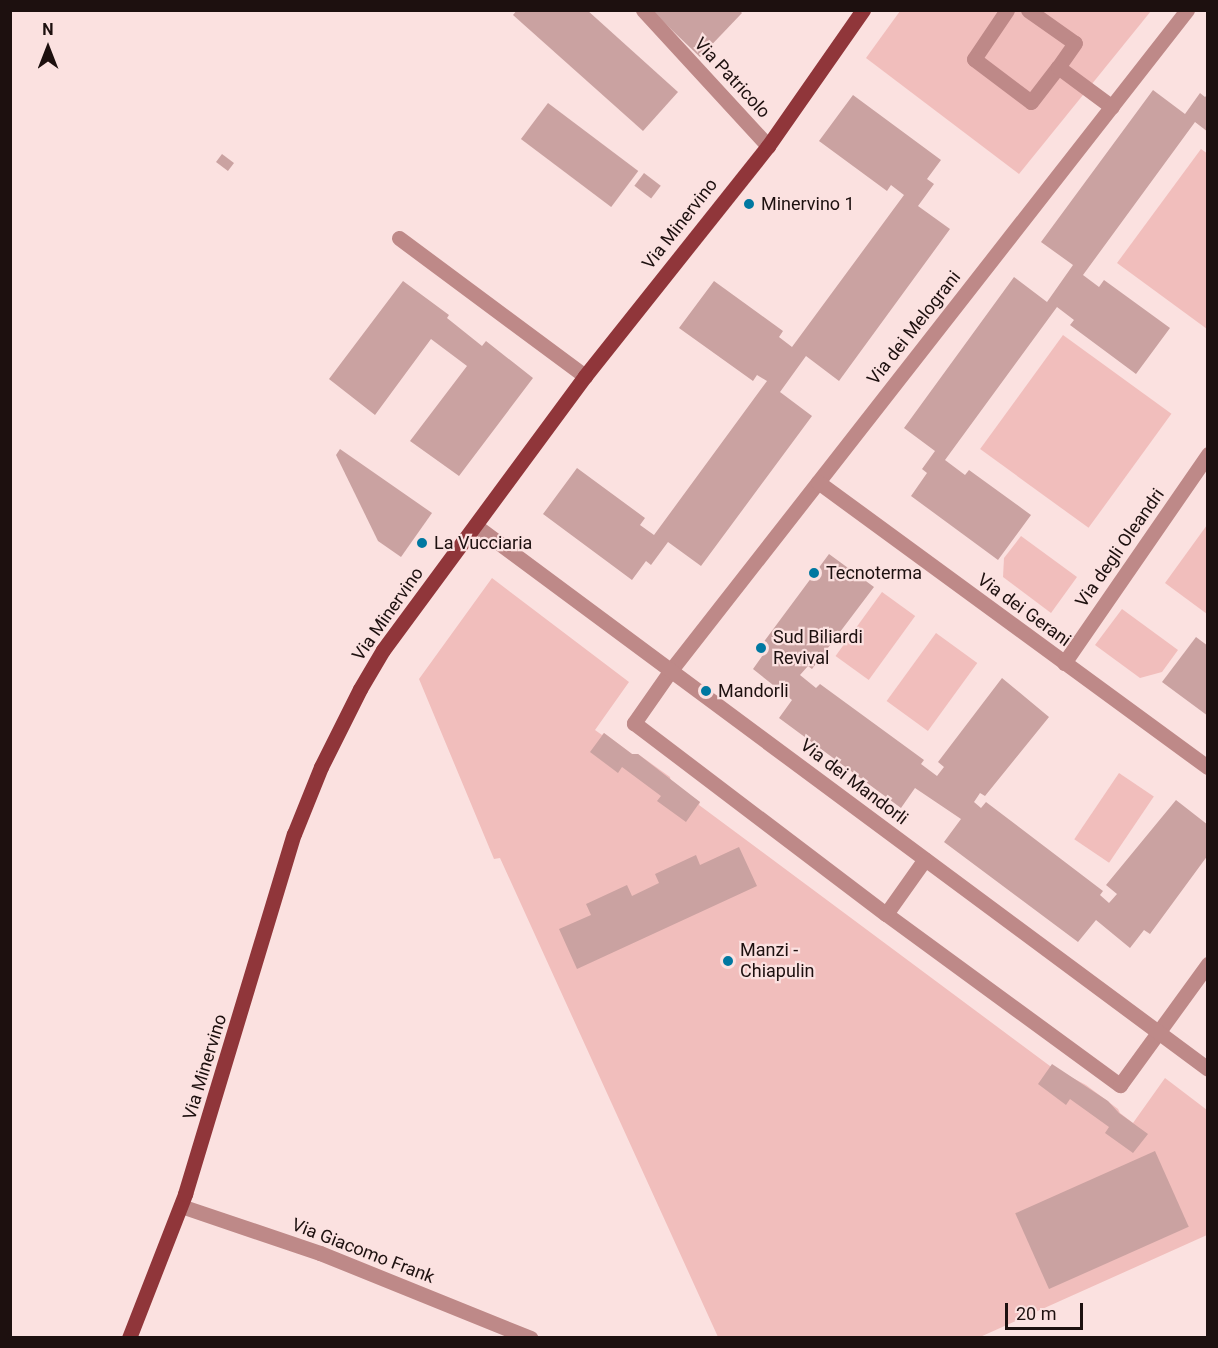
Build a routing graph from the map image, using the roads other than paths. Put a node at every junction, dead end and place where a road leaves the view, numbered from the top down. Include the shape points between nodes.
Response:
1 (643, 10) edge
2 (863, 10) edge
3 (1007, 10) edge
4 (1028, 10) edge
5 (1187, 10) edge
6 (1058, 67) junction
7 (1112, 107) junction
8 (768, 146) junction
9 (399, 238) dead end
10 (585, 376) junction
11 (1208, 454) edge
12 (818, 483) junction
13 (476, 526) junction
14 (1064, 663) junction
15 (671, 670) junction
16 (1208, 767) edge
17 (925, 859) junction
18 (886, 914) junction
19 (1208, 964) edge
20 (1157, 1032) junction
21 (1208, 1069) edge
22 (181, 1206) junction
23 (129, 1338) edge
24 (530, 1338) edge

1 - 8 street, Via Patricolo
2 - 8 main road, Via Minervino
3 - 6 street via 974,58 1031,102
4 - 6 street via 1075,43
5 - 7 street, Via dei Melograni
6 - 7 street
7 - 12 street, Via dei Melograni
8 - 10 main road, Via Minervino
9 - 10 street
10 - 13 main road, Via Minervino
11 - 14 street, Via degli Oleandri
12 - 14 street, Via dei Gerani
12 - 15 street, Via dei Melograni
13 - 15 street, Via dei Mandorli
13 - 22 main road, Via Minervino via 383,650 321,767 284,865
14 - 16 street, Via dei Gerani
15 - 17 street, Via dei Mandorli
15 - 18 street, Via dei Melograni via 634,723
17 - 18 street
17 - 20 street, Via dei Mandorli
18 - 20 street via 1120,1085
19 - 20 street
20 - 21 street, Via dei Mandorli
22 - 23 main road, Via Minervino
22 - 24 street, Via Giacomo Frank via 320,1253

